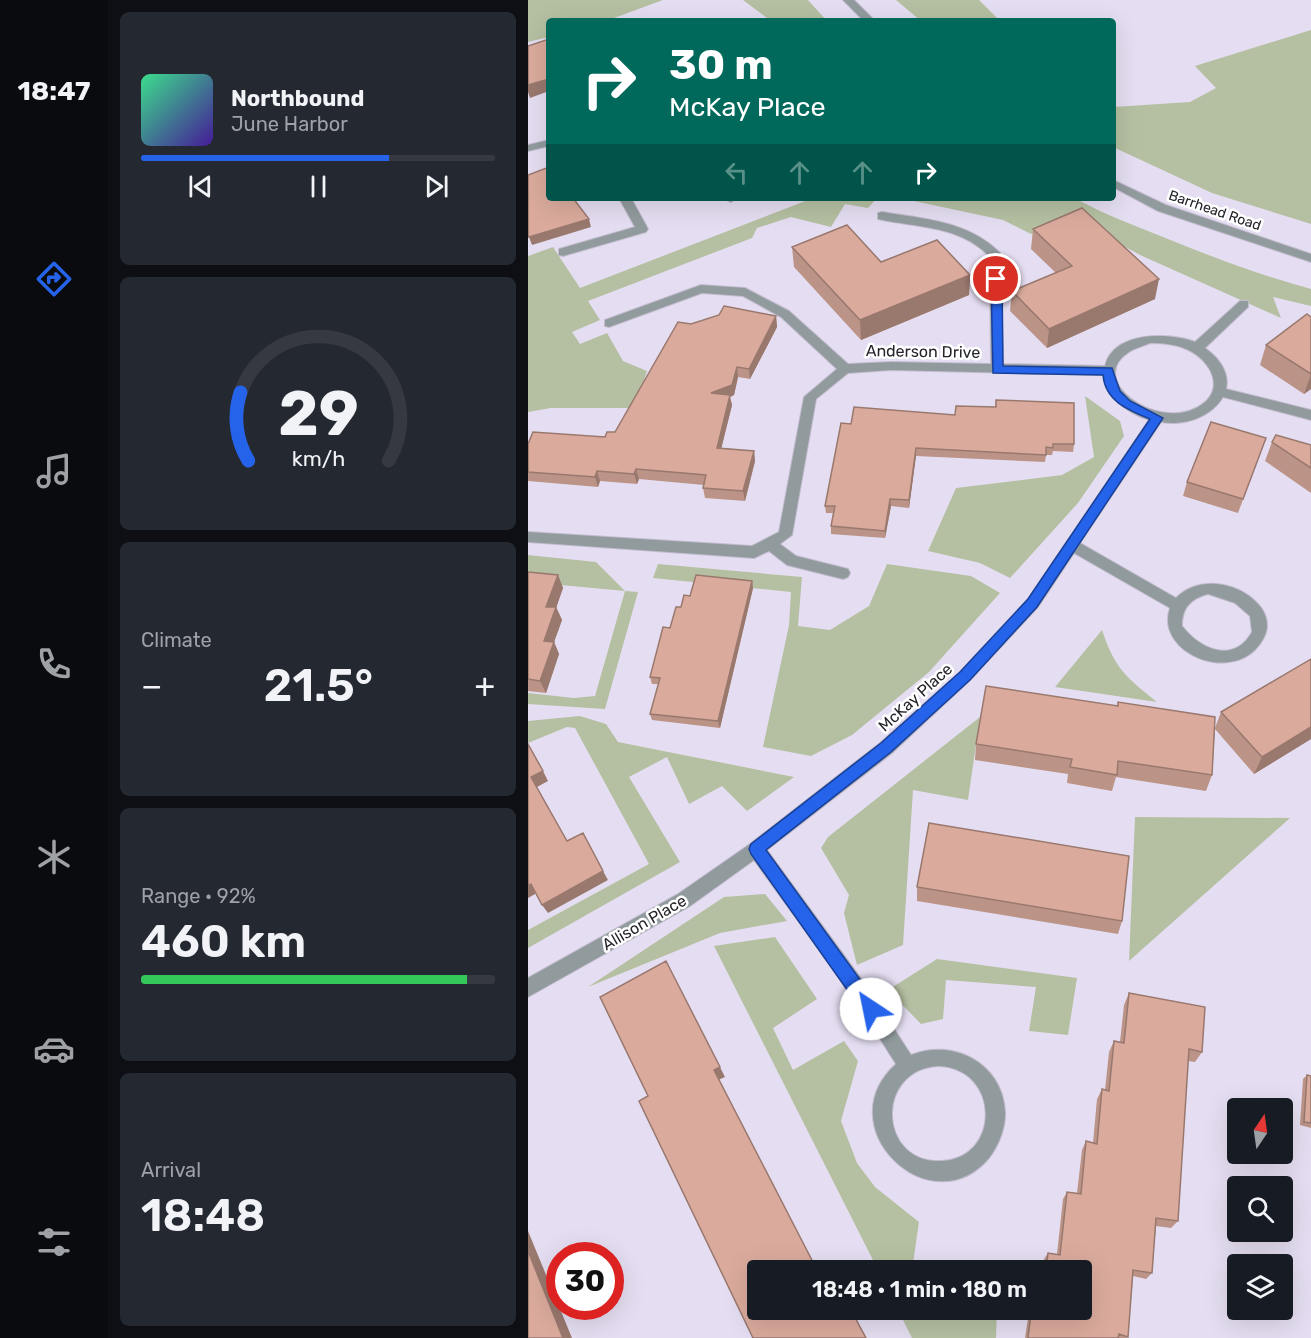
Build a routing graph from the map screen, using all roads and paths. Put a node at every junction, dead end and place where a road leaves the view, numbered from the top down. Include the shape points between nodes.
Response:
1 (848, 0) edge
2 (867, 18) edge
3 (546, 144) edge
4 (528, 148) edge
5 (1116, 185) edge
6 (627, 201) edge
7 (882, 216) dead end
8 (563, 252) dead end
9 (1311, 258) edge
10 (1244, 304) dead end
11 (609, 323) dead end
12 (1197, 348) junction
13 (845, 369) junction
14 (997, 370) junction
15 (1108, 370) junction
16 (1220, 392) junction
17 (1311, 415) edge
18 (1157, 418) junction
19 (528, 537) edge
20 (769, 543) junction
21 (1073, 546) junction
22 (843, 573) dead end
23 (1177, 605) junction
24 (756, 849) junction
25 (528, 988) edge
26 (907, 1065) junction

1 - 2 street
3 - 4 street
5 - 9 street, Barrhead Road via 1162,208
6 - 8 street via 642,229
7 - 14 street via 968,233 989,246 996,256
10 - 12 street
11 - 13 street, Anderson Drive via 701,289 745,292 785,314
12 - 15 street via 1166,339 1149,339 1121,350
12 - 16 street via 1218,368
13 - 14 street, Anderson Drive via 891,366
13 - 20 street, Anderson Drive via 810,397 785,535
14 - 15 street, Anderson Drive
15 - 18 street via 1115,394 1126,404
16 - 17 street
16 - 18 street via 1203,411
18 - 21 street, McKay Place
19 - 20 street via 754,552
20 - 22 street via 792,561
21 - 23 street
21 - 24 street, McKay Place via 1033,603 965,676 886,748
23 - 23 street via 1184,597 1208,588 1235,594 1255,612 1258,635 1244,652 1231,657 1203,654 1191,647 1175,627
24 - 25 street, Allison Place via 684,900
24 - 26 street via 859,990
26 - 26 street via 943,1055 961,1060 989,1086 995,1104 993,1131 980,1154 965,1166 947,1171 927,1170 910,1163 896,1150 883,1114 894,1078

